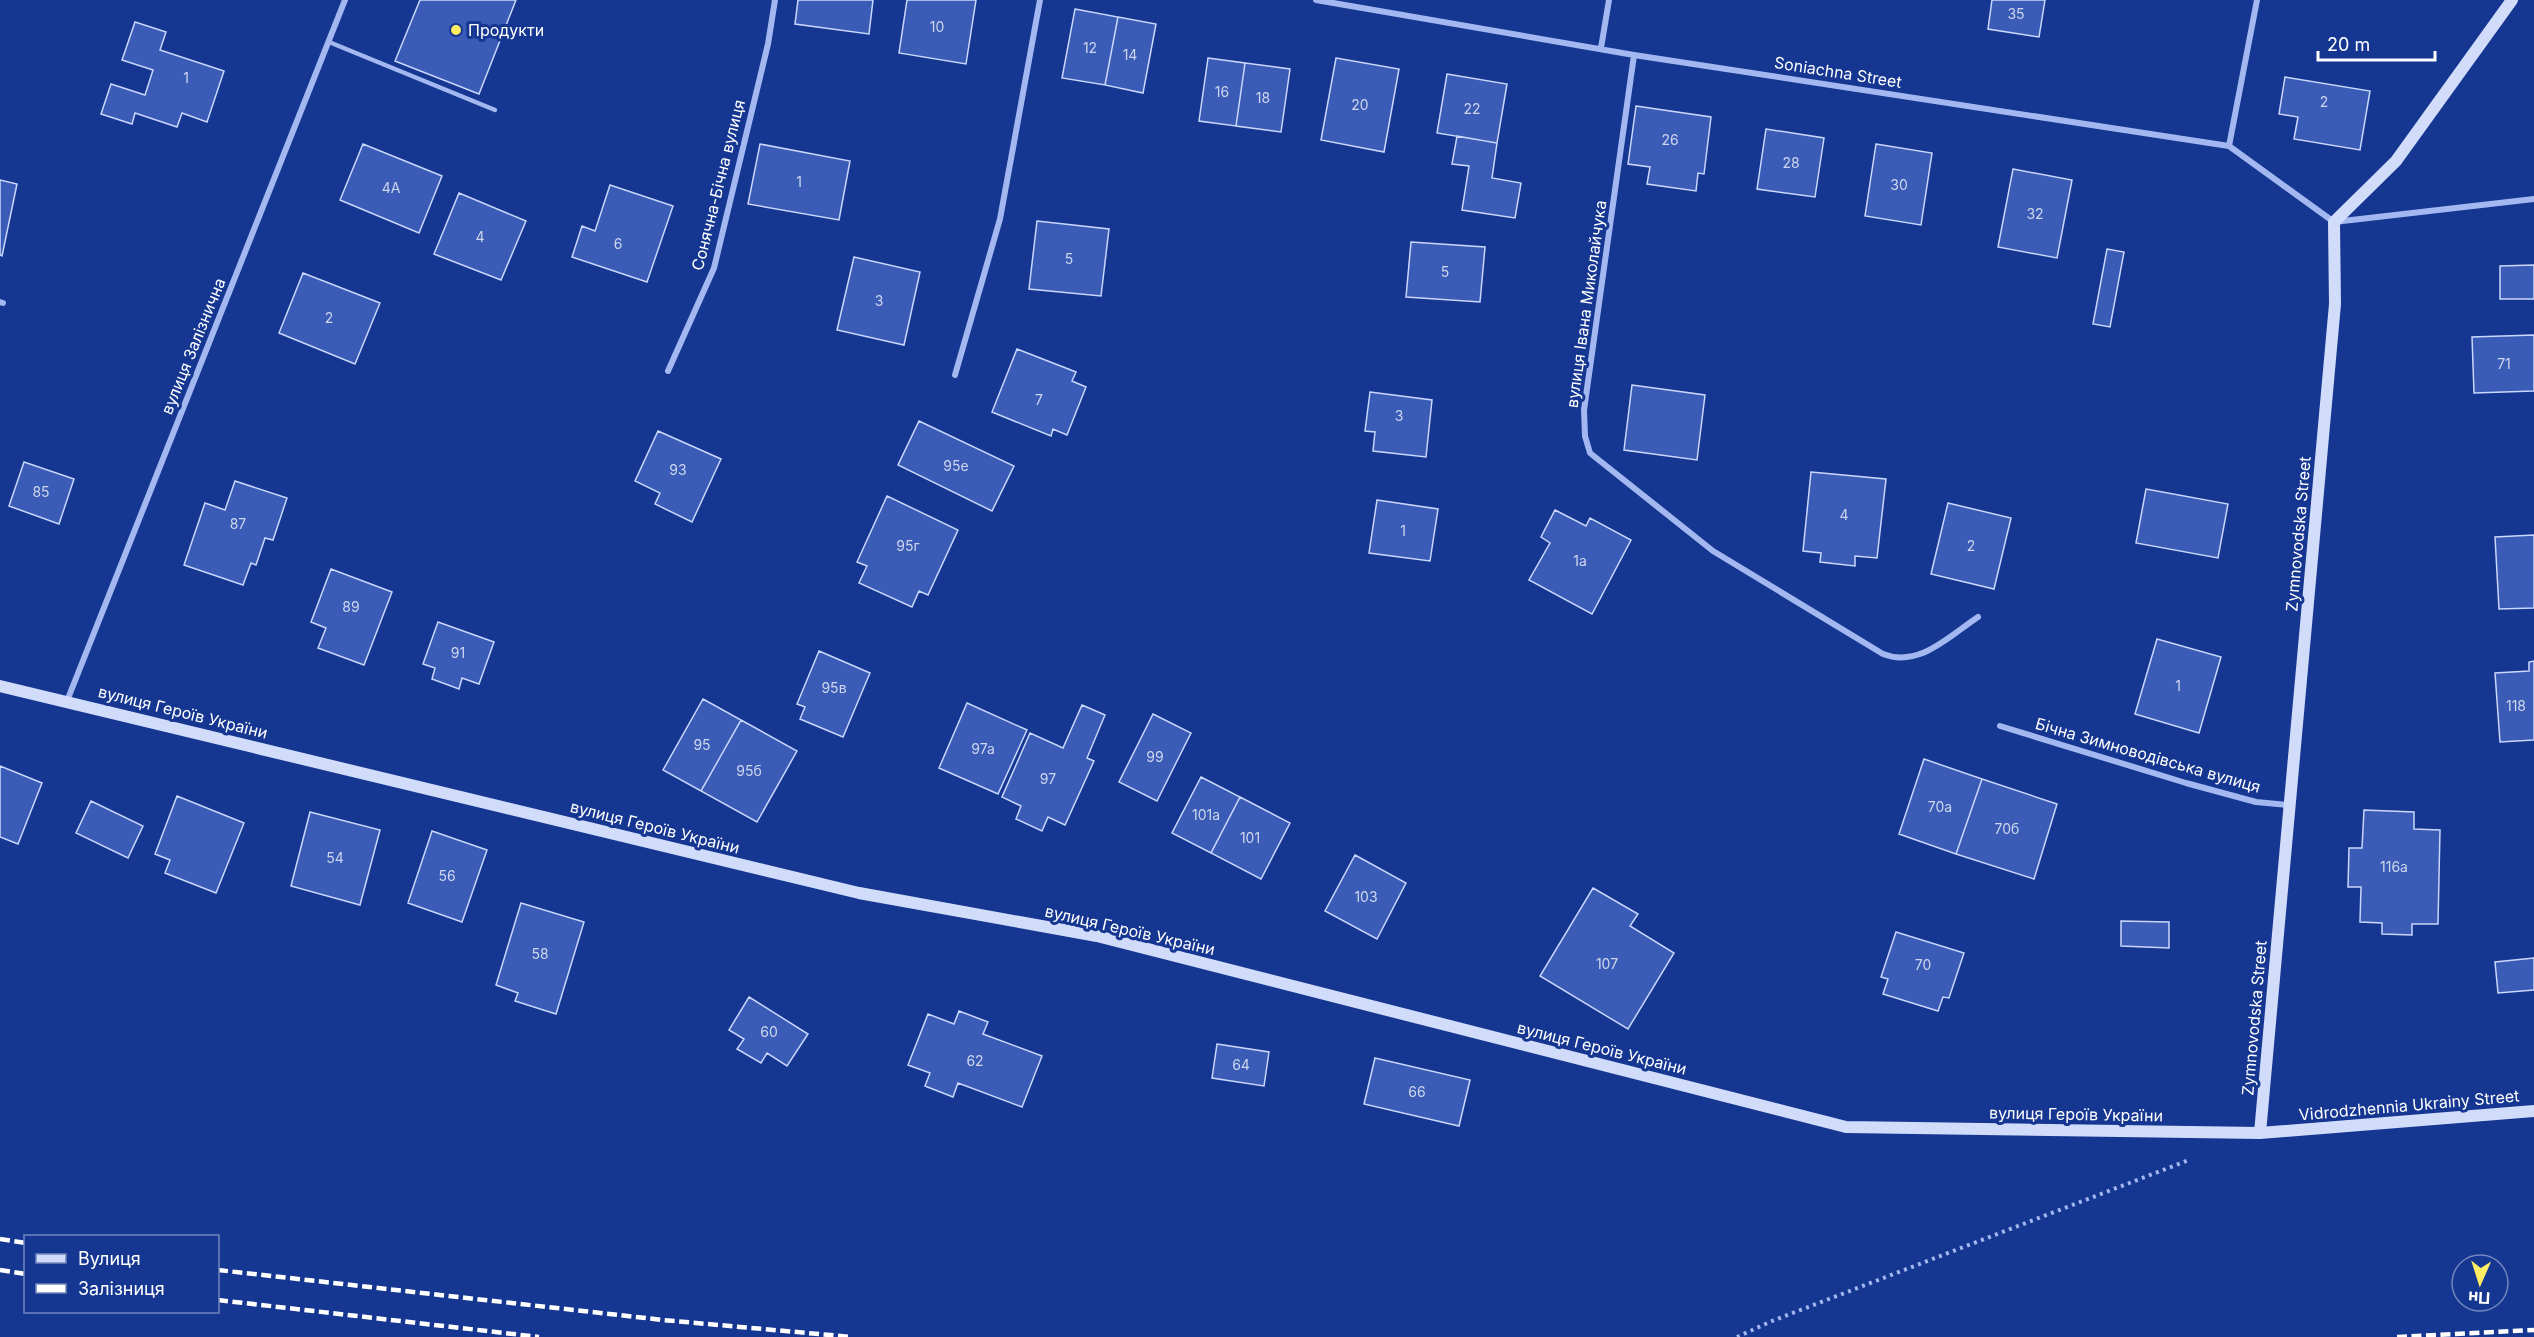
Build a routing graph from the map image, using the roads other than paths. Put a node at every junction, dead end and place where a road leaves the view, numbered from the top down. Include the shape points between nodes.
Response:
1 (345, 0) edge
2 (775, 0) edge
3 (1040, 0) edge
4 (1316, 0) edge
5 (1609, 0) edge
6 (2257, 0) edge
7 (2512, 0) edge
8 (328, 42) junction
9 (1601, 48) junction
10 (1634, 55) junction
11 (495, 110) dead end
12 (2229, 146) junction
13 (2534, 199) edge
14 (2334, 222) junction
15 (668, 371) dead end
16 (955, 375) dead end
17 (1978, 617) dead end
18 (0, 686) edge
19 (67, 701) junction
20 (2000, 726) dead end
21 (2290, 805) junction
22 (2534, 1111) edge
23 (2287, 1131) joint
24 (2260, 1133) junction

1 - 8 street, вулиця Залізнична
2 - 15 street, Сонячна-Бічна вулиця via 714,267
3 - 16 street via 1000,219
4 - 9 street, Soniachna Street
5 - 9 street
6 - 12 street
7 - 14 street via 2396,161
8 - 11 lane
8 - 19 street, вулиця Залізнична
9 - 10 street, Soniachna Street
10 - 12 street, Soniachna Street
10 - 17 street, вулиця Івана Миколайчука via 1584,410 1590,453 1713,551 1883,654 1898,660 1917,657
12 - 14 street, Soniachna Street
13 - 14 street
14 - 21 street, Zymnovodska Street via 2335,304
18 - 19 street, вулиця Героїв України
19 - 24 street, вулиця Героїв України via 859,893 1097,936 1846,1127
20 - 21 street, Бічна Зимноводівська вулиця via 2186,783 2256,802
21 - 24 street, Zymnovodska Street
22 - 23 street, Vidrodzhennia Ukrainy Street
23 - 24 street, вулиця Героїв України

